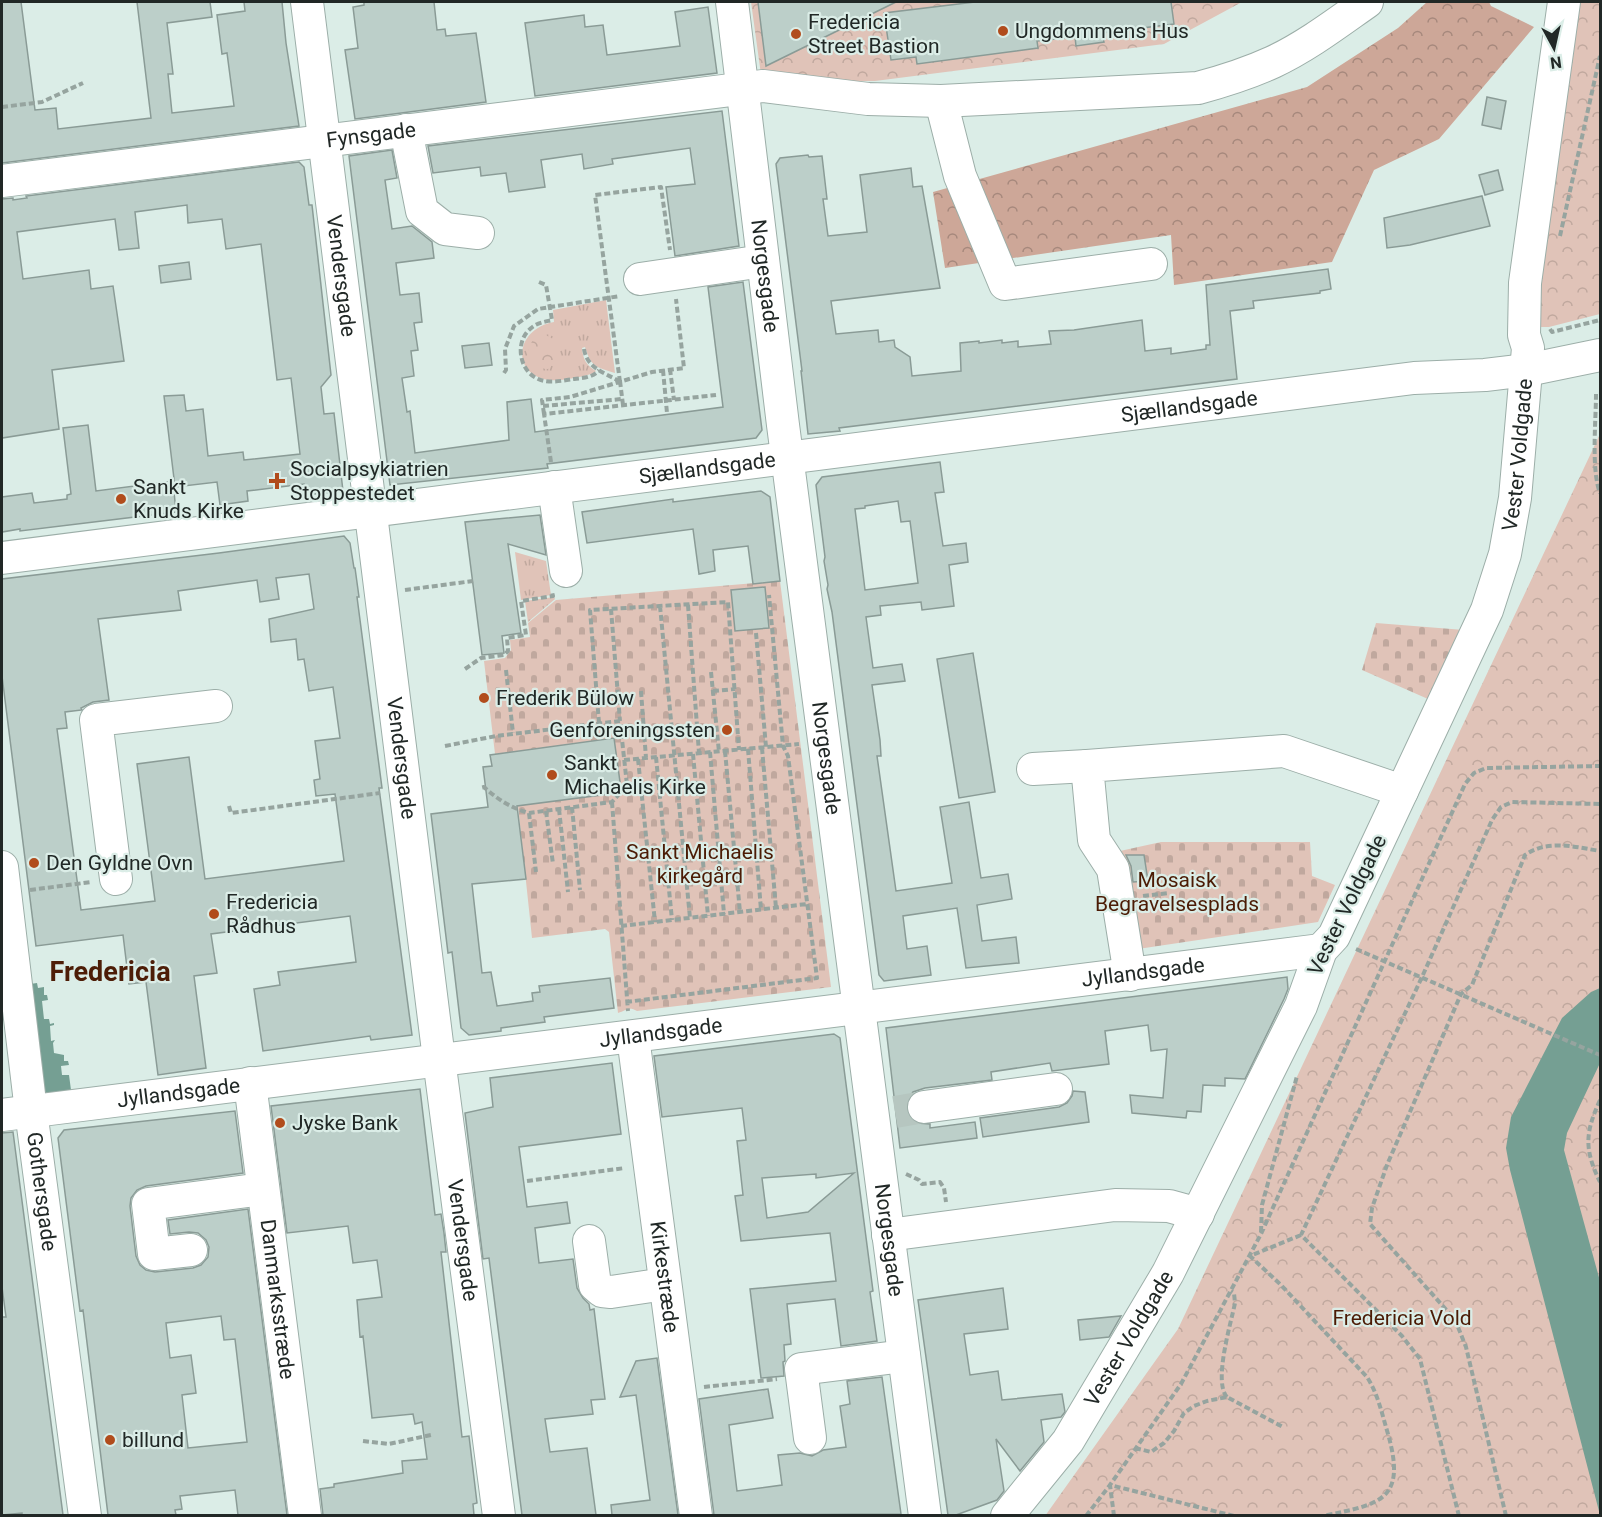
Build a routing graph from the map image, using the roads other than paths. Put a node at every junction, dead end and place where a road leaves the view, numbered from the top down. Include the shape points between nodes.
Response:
1 (307, 2) edge
2 (732, 2) edge
3 (1367, 2) edge
4 (1564, 2) edge
5 (742, 89) junction
6 (941, 101) junction
7 (406, 130) junction
8 (323, 141) junction
9 (2, 181) edge
10 (478, 233) dead end
11 (763, 261) junction
12 (1151, 264) dead end
13 (632, 287) road end
14 (1600, 333) edge
15 (1534, 348) junction
16 (1600, 355) edge
17 (788, 457) junction
18 (564, 485) junction
19 (370, 510) junction
20 (2, 558) edge
21 (567, 574) road end
22 (216, 706) dead end
23 (1087, 766) junction
24 (1033, 769) dead end
25 (1402, 791) junction
26 (116, 879) road end
27 (3, 880) edge
28 (1322, 950) junction
29 (1130, 975) junction
30 (859, 1007) junction
31 (633, 1037) junction
32 (439, 1059) junction
33 (1056, 1089) dead end
34 (252, 1096) junction
35 (897, 1111) junction
36 (16, 1113) edge
37 (263, 1189) junction
38 (1198, 1214) junction
39 (888, 1235) junction
40 (589, 1241) dead end
41 (191, 1250) dead end
42 (666, 1284) junction
43 (904, 1356) junction
44 (810, 1438) dead end
45 (85, 1515) edge
46 (305, 1515) edge
47 (499, 1515) edge
48 (696, 1515) edge
49 (925, 1515) edge
50 (1007, 1515) edge

1 - 8 street, Vendersgade
2 - 5 street, Norgesgade
3 - 6 street, Fynsgade via 1274,61 1198,88
4 - 15 street, Vester Voldgade via 1525,283 1524,335
5 - 6 street, Fynsgade via 764,86 868,99
5 - 7 street, Fynsgade
5 - 11 street, Norgesgade
6 - 12 street via 960,176 1005,284
7 - 8 street, Fynsgade
7 - 10 street via 422,211 445,229
8 - 9 street, Fynsgade
8 - 19 street, Vendersgade
11 - 13 street
11 - 17 street, Norgesgade
14 - 15 street, Sjællandsgade
15 - 16 street, Sjællandsgade
15 - 17 street, Sjællandsgade via 1485,375 1414,378
15 - 25 street, Vester Voldgade via 1505,554 1487,610
17 - 18 street, Sjællandsgade
17 - 30 street, Norgesgade
18 - 19 street, Sjællandsgade
18 - 21 street
19 - 20 street, Sjællandsgade
19 - 32 street, Vendersgade
22 - 26 street via 96,720
23 - 24 street
23 - 25 street via 1284,751
23 - 29 street via 1094,840 1113,869
25 - 28 street, Vester Voldgade via 1334,936
27 - 36 street, Gothersgade
28 - 29 street, Jyllandsgade
28 - 38 street, Vester Voldgade via 1301,1006
29 - 30 street, Jyllandsgade
30 - 31 street, Jyllandsgade
30 - 35 street, Norgesgade
31 - 32 street, Jyllandsgade
31 - 42 street, Kirkestræde
32 - 34 street, Jyllandsgade
32 - 47 street, Vendersgade
33 - 35 street
34 - 36 street, Jyllandsgade
34 - 37 street, Danmarksstræde
35 - 39 street, Norgesgade via 880,1174
36 - 45 street, Gothersgade
37 - 41 street via 148,1204 154,1254
37 - 46 street, Danmarksstræde
38 - 39 street via 1168,1206 1115,1205
38 - 50 street, Vester Voldgade via 1168,1273 1068,1441
39 - 43 street, Norgesgade
40 - 42 street via 595,1285 602,1291
42 - 48 street, Kirkestræde
43 - 44 street via 801,1369
43 - 49 street, Norgesgade

